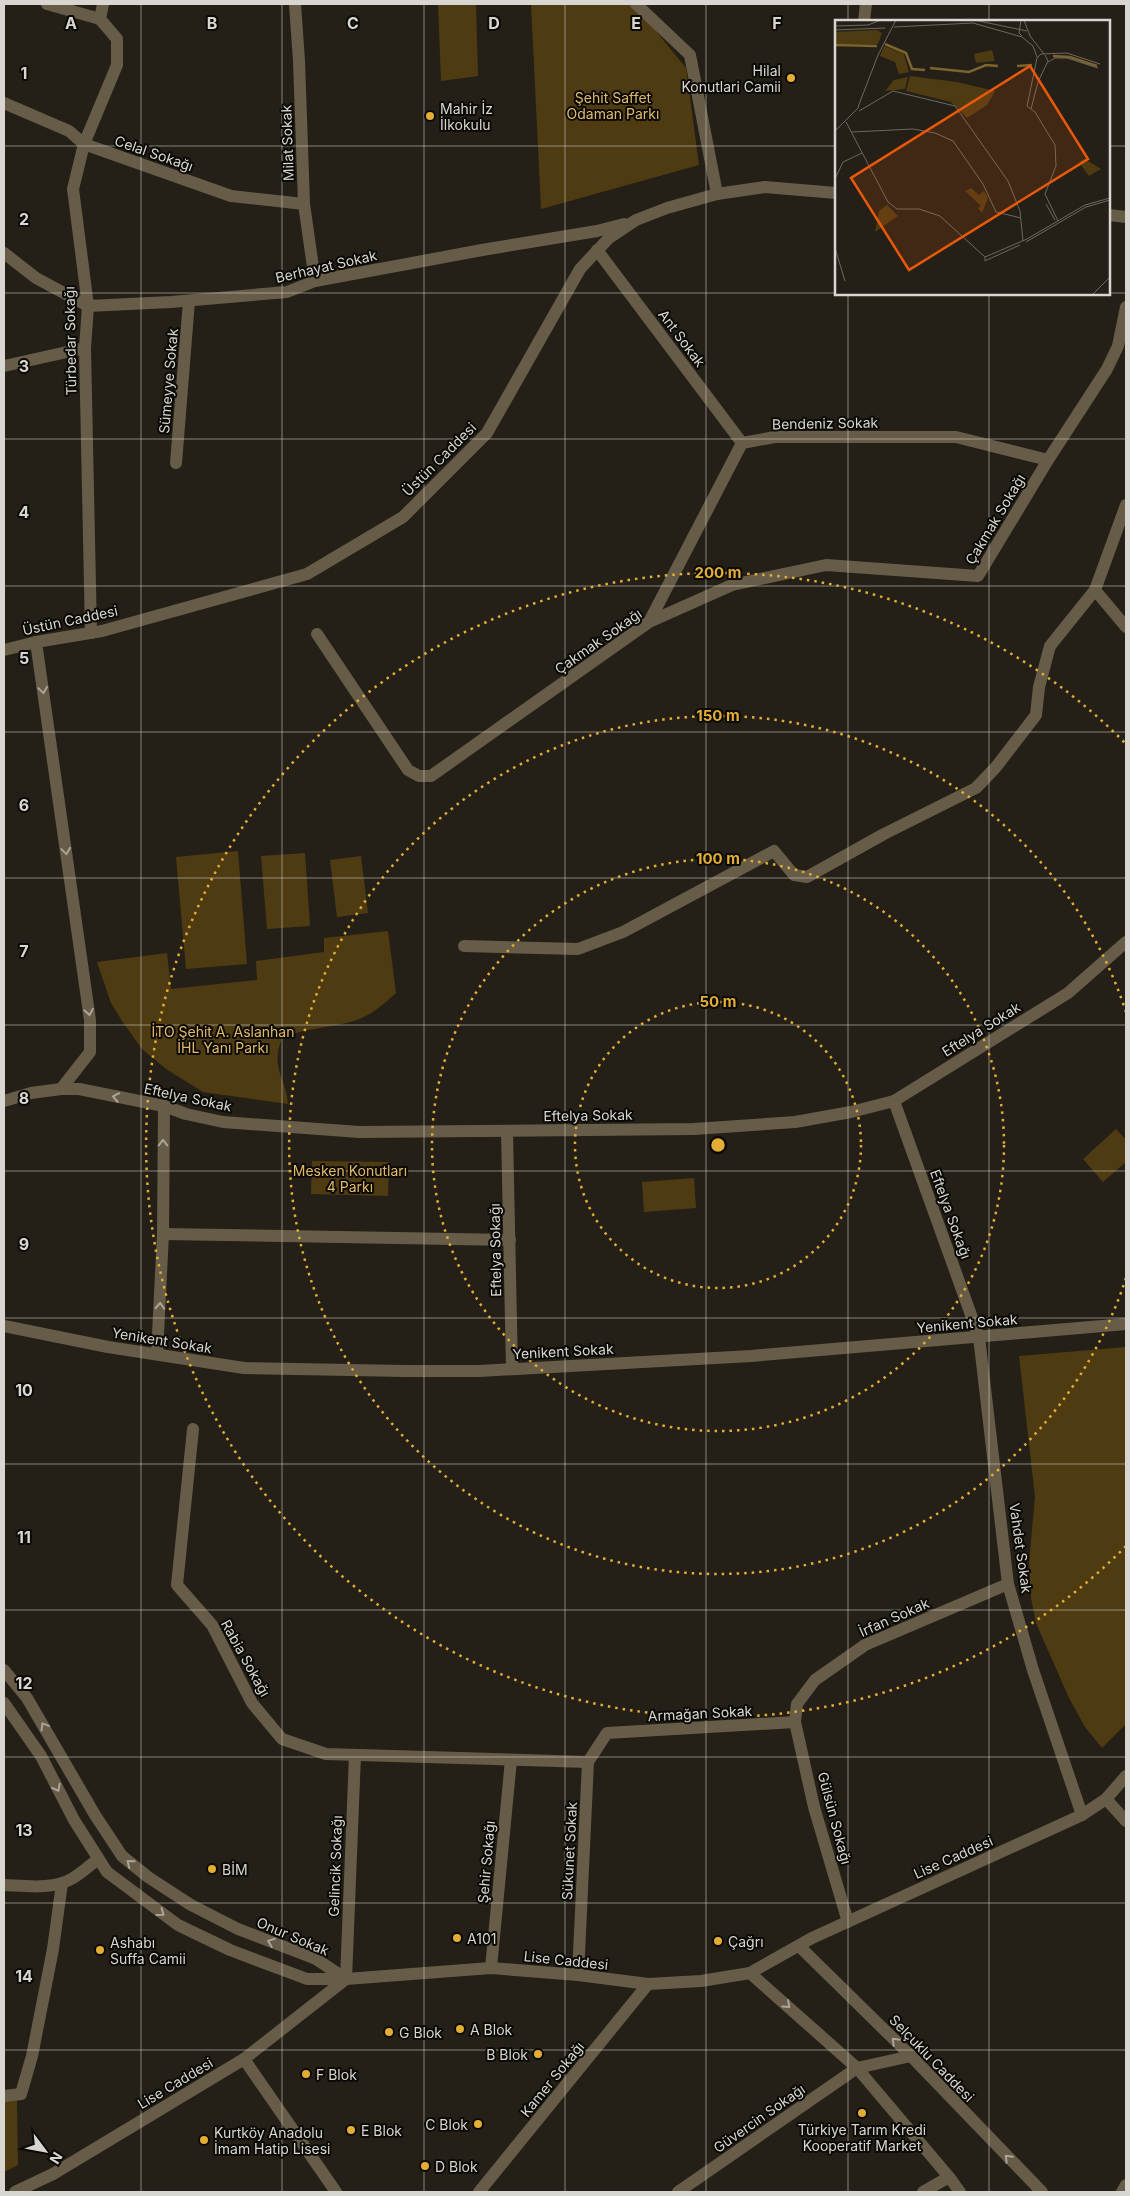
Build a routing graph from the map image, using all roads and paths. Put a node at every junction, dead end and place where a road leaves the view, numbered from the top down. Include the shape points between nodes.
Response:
1 (47, 4) edge
2 (103, 4) edge
3 (295, 4) edge
4 (636, 4) edge
5 (866, 4) edge
6 (100, 19) junction
7 (864, 20) edge
8 (4, 103) edge
9 (84, 144) junction
10 (835, 193) edge
11 (717, 194) junction
12 (304, 204) junction
13 (1110, 215) edge
14 (1126, 217) edge
15 (636, 220) junction
16 (598, 250) junction
17 (4, 253) edge
18 (315, 281) junction
19 (189, 301) junction
20 (88, 306) junction
21 (1126, 307) edge
22 (85, 348) junction
23 (4, 366) edge
24 (742, 443) junction
25 (1048, 460) junction
26 (176, 463) dead end
27 (1126, 504) edge
28 (1095, 590) junction
29 (649, 622) junction
30 (1126, 627) edge
31 (91, 633) junction
32 (317, 634) dead end
33 (36, 642) junction
34 (4, 650) edge
35 (1126, 942) edge
36 (464, 946) dead end
37 (62, 1089) junction
38 (4, 1101) edge
39 (894, 1101) junction
40 (164, 1106) junction
41 (507, 1131) junction
42 (163, 1234) junction
43 (510, 1240) junction
44 (1126, 1324) edge
45 (4, 1326) edge
46 (979, 1337) junction
47 (157, 1354) junction
48 (512, 1369) junction
49 (193, 1429) dead end
50 (1008, 1584) junction
51 (4, 1670) edge
52 (4, 1703) edge
53 (795, 1722) junction
54 (354, 1755) junction
55 (510, 1760) junction
56 (588, 1762) junction
57 (1126, 1776) edge
58 (1106, 1799) junction
59 (1082, 1815) junction
60 (1126, 1821) edge
61 (98, 1859) junction
62 (62, 1883) junction
63 (4, 1885) edge
64 (848, 1922) junction
65 (799, 1946) junction
66 (491, 1968) junction
67 (750, 1973) junction
68 (578, 1975) junction
69 (346, 1979) junction
70 (648, 1984) junction
71 (911, 2056) junction
72 (244, 2059) junction
73 (857, 2068) junction
74 (4, 2096) edge
75 (949, 2176) junction
76 (1126, 2184) edge
77 (15, 2192) edge
78 (336, 2192) edge
79 (480, 2192) edge
80 (678, 2192) edge
81 (923, 2192) edge
82 (960, 2192) edge
83 (1042, 2192) edge
84 (1122, 2192) edge

1 - 6 street
2 - 6 street
3 - 12 street, Milat Sokak
4 - 11 street via 690,55
5 - 7 street
6 - 9 street, Türbedar Sokağı via 117,39 117,65
8 - 9 street, Celal Sokağı via 69,131
9 - 12 street, Celal Sokağı via 231,196
9 - 20 street, Türbedar Sokağı via 73,190
10 - 11 street, Üstün Caddesi via 765,187
11 - 15 street, Üstün Caddesi
12 - 18 street, Milat Sokak
13 - 14 street
15 - 16 street, Üstün Caddesi via 609,238
15 - 18 street, Berhayat Sokak via 597,231
16 - 24 street, Ant Sokak
16 - 31 street, Üstün Caddesi via 580,269 487,433 403,517 307,574
17 - 20 street via 36,278
18 - 19 street, Berhayat Sokak via 287,292
19 - 20 street, Berhayat Sokak
19 - 26 street, Sümeyye Sokak
20 - 22 street, Türbedar Sokağı
21 - 25 street, Çakmak Sokağı via 1118,346 1107,369
22 - 23 street
22 - 31 street, Türbedar Sokağı
24 - 25 street, Bendeniz Sokak via 775,437 956,437
24 - 29 street
25 - 29 street, Çakmak Sokağı via 978,576 826,565 732,585
27 - 28 street
28 - 30 street
28 - 36 street via 1050,646 1039,687 1036,715 996,768 976,788 893,829 807,878 794,875 774,851 622,932 578,950
29 - 32 street, Çakmak Sokağı via 431,776 419,776 408,770
31 - 33 street, Üstün Caddesi
33 - 34 street, Üstün Caddesi
33 -> 37 street via 90,1020 90,1052
35 - 39 street, Eftelya Sokak via 1068,993
37 - 38 street, Eftelya Sokak
40 -> 37 street, Eftelya Sokak via 79,1089
39 - 41 street, Eftelya Sokak via 796,1122 694,1129
39 - 46 street, Eftelya Sokağı
40 - 41 street, Eftelya Sokak via 224,1122 330,1130
42 -> 40 street
41 - 43 street, Eftelya Sokağı
42 - 43 street
47 -> 42 street
43 - 48 street, Eftelya Sokağı
44 - 46 street, Yenikent Sokak
45 - 47 street, Yenikent Sokak
46 - 48 street, Yenikent Sokak via 750,1356
46 - 50 street, Vahdet Sokak
47 - 48 street, Yenikent Sokak via 244,1368
49 - 54 street, Rabia Sokağı via 177,1585 212,1625 252,1703 282,1739 326,1754
50 - 53 street, İrfan Sokak via 865,1645 827,1671 804,1692 797,1704
50 - 59 street, Vahdet Sokak via 1032,1670
69 -> 51 street, Onur Sokak via 316,1959 238,1929 191,1905 122,1856 27,1698
52 -> 61 street, Onur Sokak via 40,1756
53 - 56 street, Armağan Sokak via 607,1733
53 - 64 street, Gülsün Sokağı via 814,1807
54 - 55 street, Rabia Sokağı
54 - 69 street, Gelincik Sokağı
55 - 56 street, Rabia Sokağı
55 - 66 street, Şehir Sokağı
56 - 68 street, Sükunet Sokak
57 - 58 street, Lise Caddesi
58 - 59 street, Lise Caddesi
58 - 60 street
59 - 64 street, Lise Caddesi
61 - 62 street via 73,1879
61 -> 69 street, Onur Sokak via 107,1872 171,1920 222,1946 307,1979
62 - 63 street via 48,1886
62 - 74 street via 32,2056 21,2094
64 - 65 street, Lise Caddesi
65 - 67 street, Lise Caddesi
71 -> 65 street, Selçuklu Caddesi
66 - 68 street, Lise Caddesi
66 - 69 street, Lise Caddesi
67 - 70 street, Lise Caddesi via 701,1981
67 -> 73 street
68 - 70 street, Lise Caddesi
69 - 72 street, Lise Caddesi
70 - 79 street, Kamer Sokağı
71 - 73 street
83 -> 71 street, Selçuklu Caddesi
72 - 77 street, Lise Caddesi via 53,2174
72 - 78 street
73 - 75 street
73 - 80 street, Güvercin Sokağı
75 - 81 street
75 - 82 street
76 - 84 street

